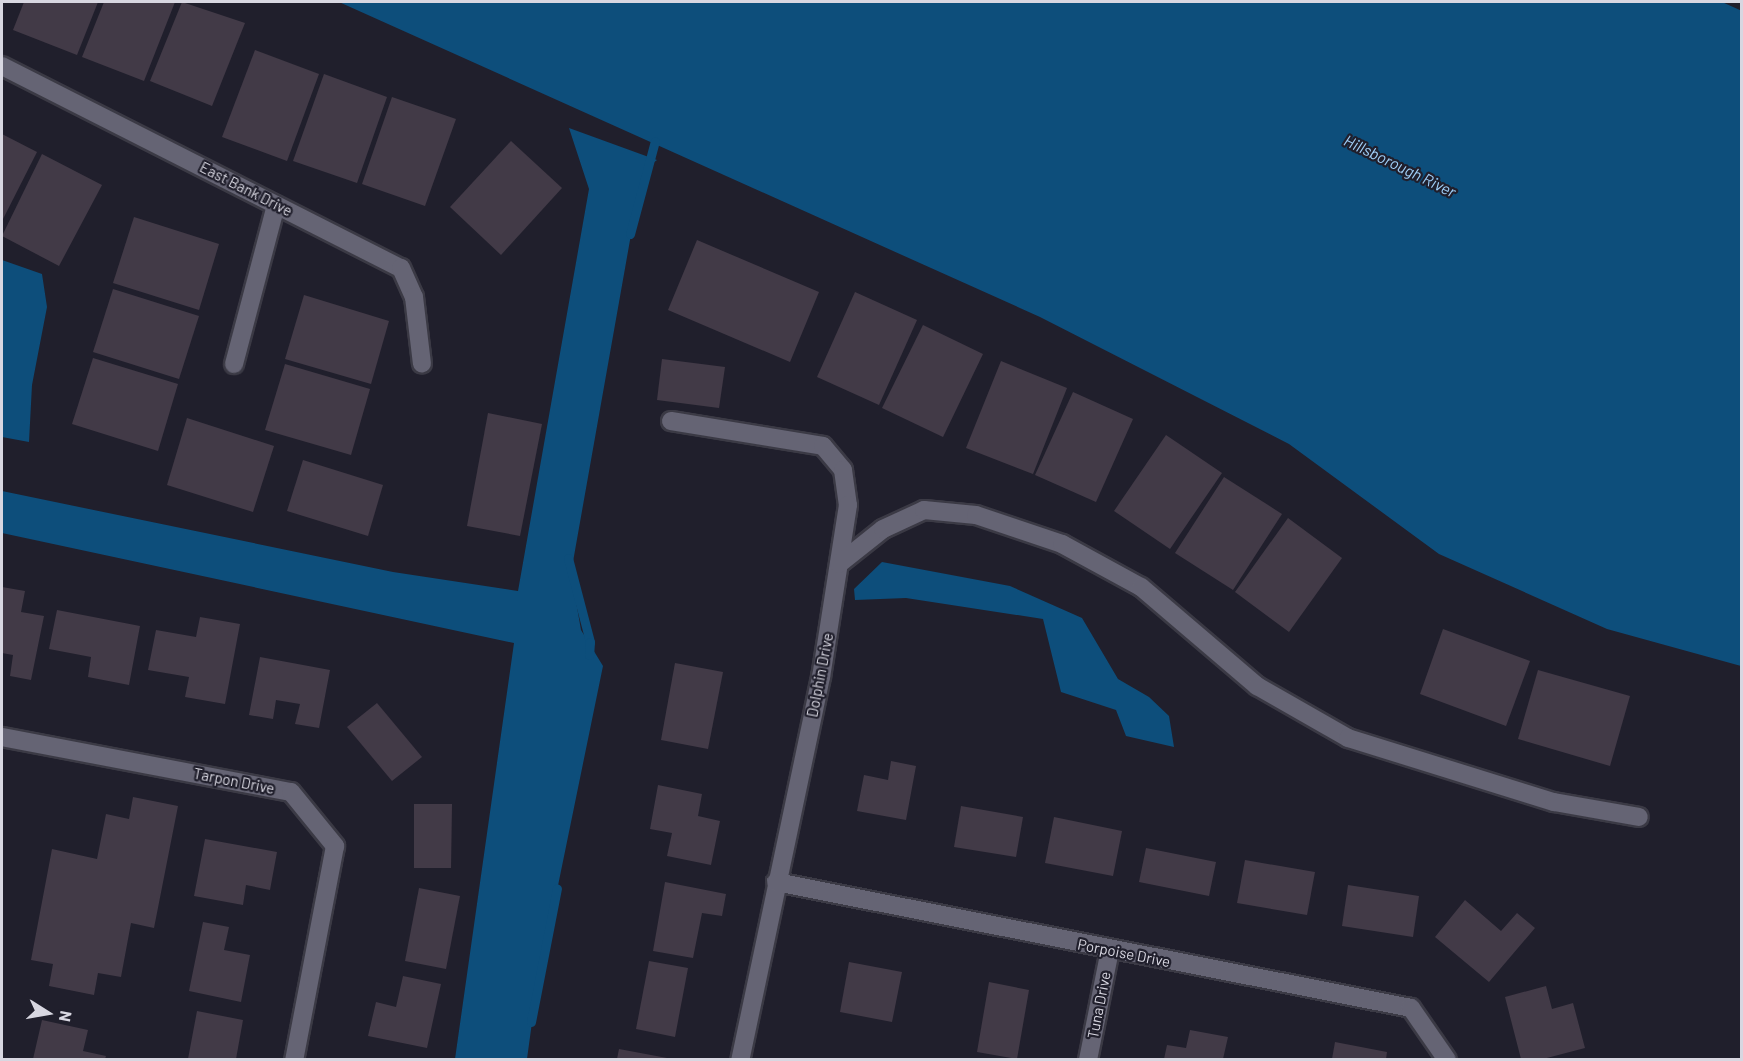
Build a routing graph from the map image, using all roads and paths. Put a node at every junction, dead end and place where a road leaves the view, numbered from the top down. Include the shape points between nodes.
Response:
1 (2, 66) edge
2 (276, 205) junction
3 (234, 364) dead end
4 (422, 364) dead end
5 (671, 421) dead end
6 (838, 564) junction
7 (2, 737) edge
8 (1640, 818) dead end
9 (776, 882) junction
10 (1110, 950) junction
11 (294, 1059) edge
12 (740, 1059) edge
13 (1088, 1059) edge
14 (1447, 1059) edge

1 - 2 street, East Bank Drive
2 - 3 street
2 - 4 street, East Bank Drive via 401,268 414,297
5 - 6 street, Dolphin Drive via 823,446 843,470 848,505
6 - 8 street via 883,529 924,510 976,515 1062,544 1141,587 1257,686 1348,738 1554,802
6 - 9 street, Dolphin Drive via 821,677
7 - 11 street, Tarpon Drive via 291,792 335,846
9 - 10 street, Porpoise Drive
9 - 12 street, Dolphin Drive
10 - 13 street, Tuna Drive
10 - 14 street, Porpoise Drive via 1411,1008

